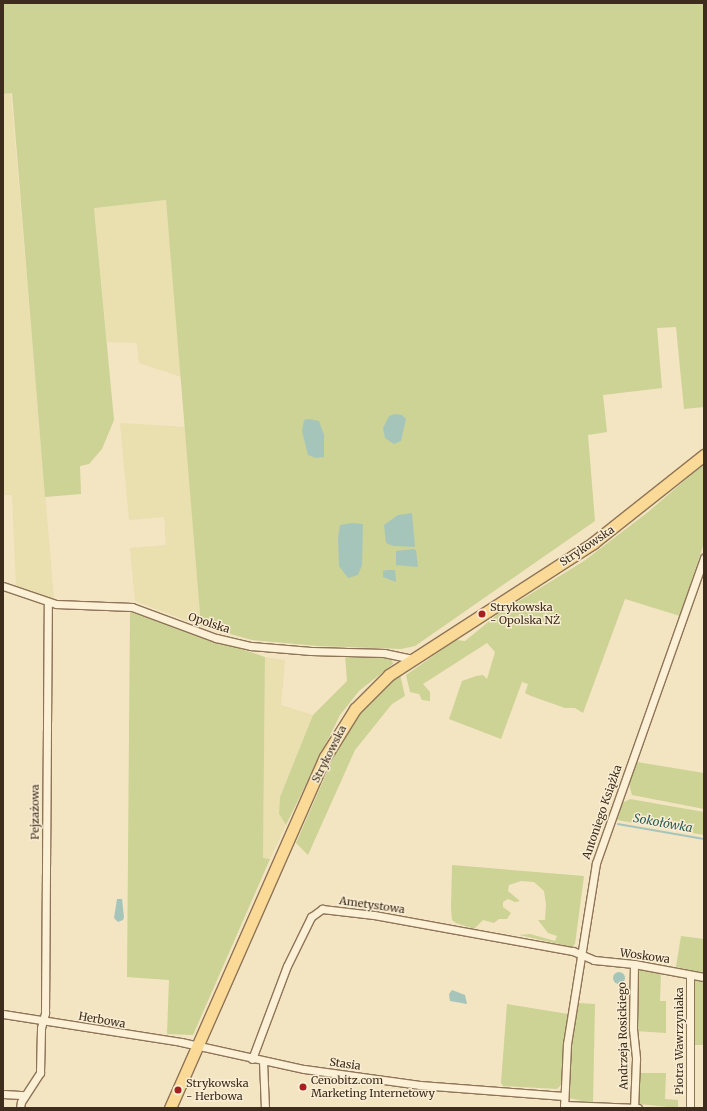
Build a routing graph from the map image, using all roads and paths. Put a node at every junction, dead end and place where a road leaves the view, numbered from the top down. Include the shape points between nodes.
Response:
1 (704, 455) edge
2 (704, 558) edge
3 (3, 586) edge
4 (48, 602) junction
5 (412, 659) junction
6 (583, 957) junction
7 (634, 964) junction
8 (690, 975) junction
9 (704, 977) edge
10 (3, 1014) edge
11 (43, 1021) junction
12 (198, 1046) junction
13 (252, 1059) junction
14 (263, 1061) junction
15 (3, 1094) edge
16 (25, 1095) junction
17 (564, 1096) junction
18 (564, 1107) edge
19 (20, 1108) edge
20 (170, 1108) edge
21 (265, 1108) edge
22 (634, 1108) edge
23 (638, 1108) edge
24 (690, 1108) edge

1 - 5 main road, Strykowska via 592,543
2 - 6 street, Antoniego Książka via 597,858 584,924
3 - 4 street, Opolska
4 - 5 street, Opolska via 132,607 216,638 251,646 384,653
4 - 11 street, Pejzażowa
5 - 12 main road, Strykowska via 366,696 336,736
6 - 7 street, Woskowa
6 - 13 street, Ametystowa via 573,951 374,915 318,910 311,917 287,966
6 - 17 street, Antoniego Książka via 567,1044
7 - 8 street, Woskowa
7 - 22 street, Andrzeja Rosickiego
8 - 9 street, Woskowa
8 - 24 street, Piotra Wawrzyniaka
10 - 11 street, Herbowa
11 - 12 street, Herbowa
11 - 16 street, Pejzażowa via 40,1074
12 - 13 street, Stasia
12 - 20 main road, Strykowska
13 - 14 street, Stasia
14 - 17 street, Stasia via 420,1085
14 - 21 street
15 - 16 street
16 - 19 street, Pejzażowa
17 - 18 street, Antoniego Książka
18 - 22 street
22 - 23 street

